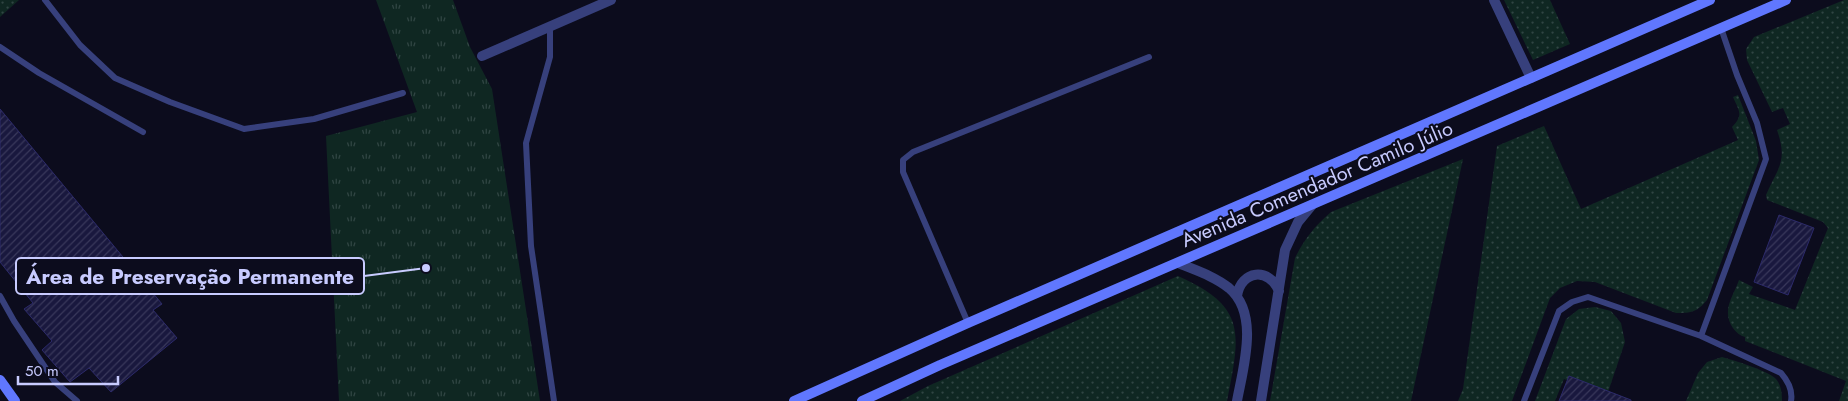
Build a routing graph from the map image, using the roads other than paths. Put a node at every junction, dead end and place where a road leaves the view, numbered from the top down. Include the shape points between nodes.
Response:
1 (45, 0) edge
2 (611, 0) edge
3 (1494, 0) edge
4 (1710, 0) edge
5 (1786, 0) edge
6 (550, 27) junction
7 (1721, 28) junction
8 (0, 47) edge
9 (482, 56) dead end
10 (1149, 57) dead end
11 (1531, 78) junction
12 (403, 93) dead end
13 (143, 132) dead end
14 (1312, 205) junction
15 (1178, 263) junction
16 (1279, 291) junction
17 (0, 296) edge
18 (1237, 296) junction
19 (968, 323) junction
20 (1701, 336) junction
21 (0, 380) edge
22 (14, 401) edge
23 (77, 401) edge
24 (554, 401) edge
25 (794, 401) edge
26 (862, 401) edge
27 (1237, 401) edge
28 (1261, 401) edge
29 (1524, 401) edge
30 (1791, 401) edge

1 - 12 lane via 80,45 115,78 170,102 244,128 314,119
2 - 6 street
3 - 11 street
4 - 11 main road, Avenida Comendador Camilo Júlio
5 - 7 main road, Avenida Comendador Camilo Júlio
6 - 9 street
6 - 24 lane via 550,57 526,143 531,246
7 - 14 main road, Avenida Comendador Camilo Júlio
7 - 20 lane via 1757,123 1766,159
8 - 13 lane
10 - 19 lane via 913,152 903,160 903,172
11 - 19 main road, Avenida Comendador Camilo Júlio
14 - 15 main road, Avenida Comendador Camilo Júlio
14 - 16 street via 1298,222 1288,244
15 - 18 street via 1218,280
15 - 26 main road, Avenida Comendador Camilo Júlio
16 - 18 street via 1276,282 1257,274 1241,284
16 - 28 street
17 - 23 lane via 55,382
18 - 27 street via 1242,306 1247,344
19 - 25 main road, Avenida Comendador Camilo Júlio
20 - 29 lane via 1588,297 1572,302 1559,312
20 - 30 lane via 1781,373 1789,384
21 - 22 main road

